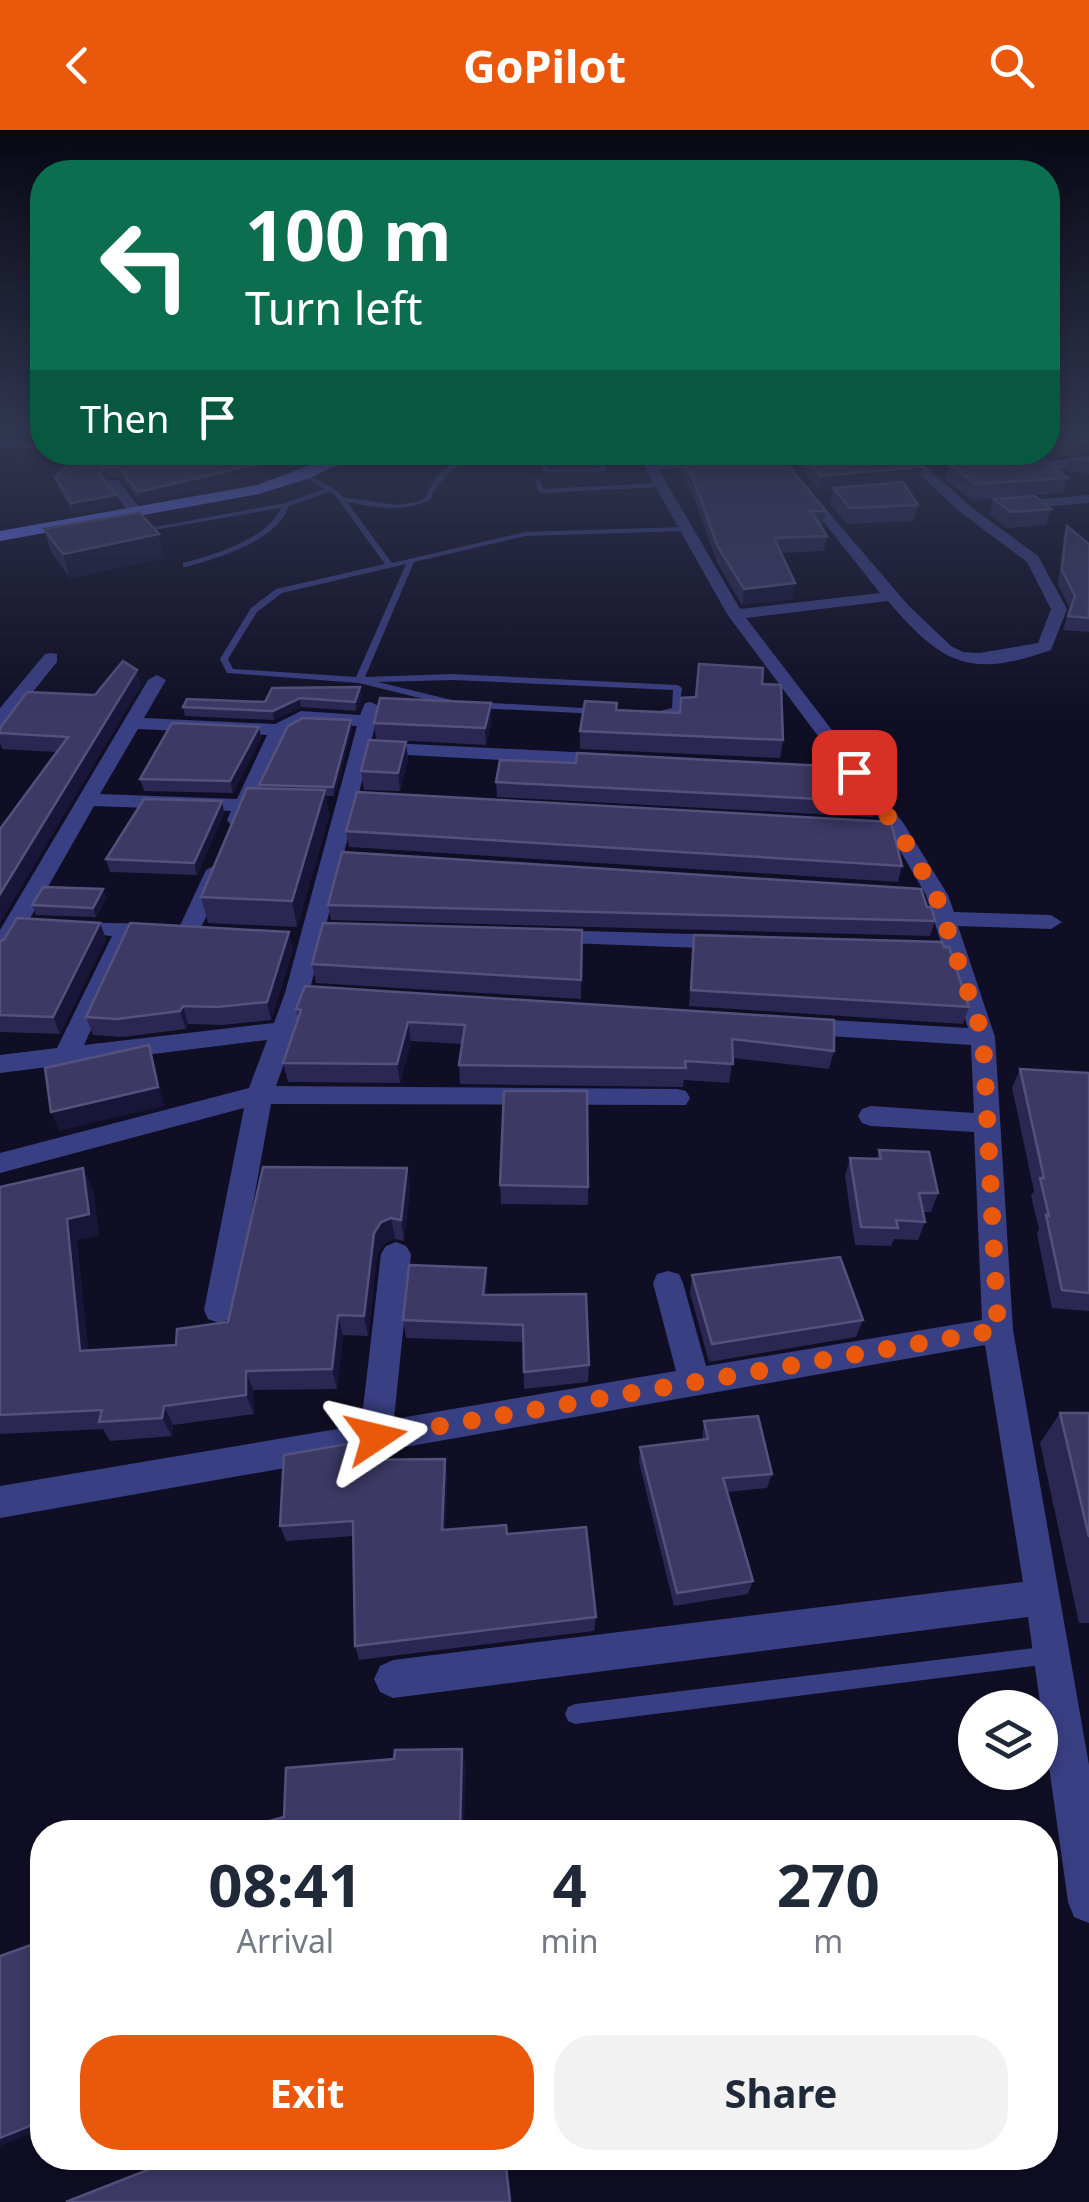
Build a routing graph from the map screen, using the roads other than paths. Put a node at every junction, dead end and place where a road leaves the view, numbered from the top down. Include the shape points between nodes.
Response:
1 (53, 527) edge
2 (162, 527) edge
3 (269, 527) edge
4 (361, 527) edge
5 (835, 527) edge
6 (989, 527) edge
7 (686, 529) joint
8 (133, 532) edge
9 (0, 536) edge
10 (412, 562) junction
11 (186, 565) dead end
12 (390, 565) junction
13 (893, 596) junction
14 (735, 614) junction
15 (51, 658) dead end
16 (157, 680) dead end
17 (359, 680) junction
18 (620, 712) edge
19 (637, 712) edge
20 (0, 720) edge
21 (133, 723) junction
22 (279, 730) junction
23 (360, 748) junction
24 (636, 761) edge
25 (88, 800) junction
26 (242, 805) junction
27 (294, 806) edge
28 (933, 903) junction
29 (1051, 922) dead end
30 (16, 924) junction
31 (126, 930) junction
32 (525, 936) edge
33 (759, 943) edge
34 (0, 950) edge
35 (768, 1024) edge
36 (284, 1030) junction
37 (983, 1037) junction
38 (65, 1058) junction
39 (0, 1064) edge
40 (260, 1094) junction
41 (677, 1098) dead end
42 (870, 1116) dead end
43 (986, 1124) junction
44 (0, 1164) edge
45 (396, 1254) dead end
46 (668, 1282) dead end
47 (219, 1310) dead end
48 (998, 1330) junction
49 (695, 1382) junction
50 (376, 1437) junction
51 (0, 1502) edge
52 (1044, 1597) junction
53 (1053, 1654) junction
54 (392, 1679) dead end
55 (575, 1714) dead end
56 (1089, 1902) edge

1 - 9 street
2 - 8 lane
3 - 11 lane via 229,552
4 - 12 lane
5 - 13 street
6 - 13 street via 1033,559 1059,609 1044,646 957,657
7 - 10 lane via 525,534
7 - 14 street
10 - 12 lane
10 - 17 lane
12 - 17 lane via 270,596 224,659 230,670
13 - 14 street
14 - 28 street via 887,827
15 - 20 street
16 - 21 street
17 - 18 lane via 456,704
17 - 19 lane via 452,677 678,688 671,713
21 - 22 street
21 - 25 street
22 - 23 street via 301,717 369,714
22 - 26 street
23 - 24 street
23 - 36 street via 342,856 311,935 307,994
25 - 26 street
25 - 30 street
26 - 27 street
26 - 31 street via 197,932
28 - 29 street
28 - 37 street via 944,948
30 - 31 street
30 - 34 street
31 - 38 street
32 - 33 street
35 - 37 street
36 - 38 street
36 - 40 street
37 - 43 street
38 - 39 street
40 - 41 street
40 - 44 street
40 - 47 street
42 - 43 street
43 - 48 street
45 - 50 street
46 - 49 street
48 - 49 street
48 - 52 street
49 - 50 street
50 - 51 street
52 - 53 street
52 - 54 street
53 - 55 lane
53 - 56 street

